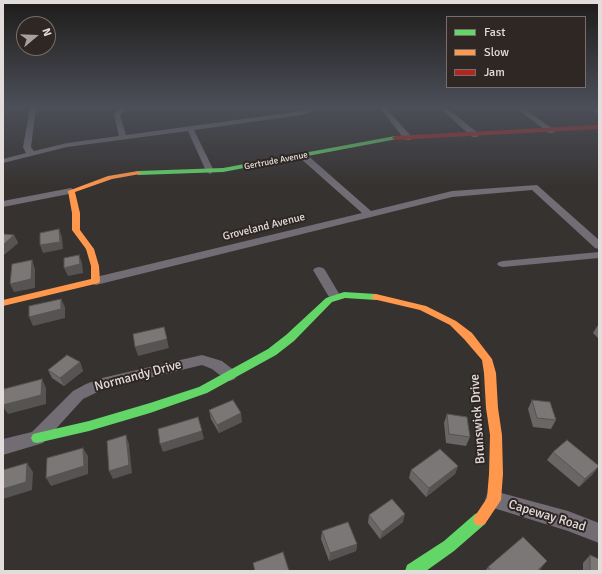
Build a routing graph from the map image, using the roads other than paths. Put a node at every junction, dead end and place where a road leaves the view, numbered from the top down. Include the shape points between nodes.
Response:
1 (29, 135) edge
2 (139, 135) edge
3 (193, 135) edge
4 (405, 135) edge
5 (475, 135) joint
6 (478, 135) edge
7 (123, 137) joint
8 (408, 138) junction
9 (34, 154) junction
10 (302, 156) junction
11 (3, 162) edge
12 (210, 171) junction
13 (71, 191) junction
14 (3, 204) edge
15 (368, 214) junction
16 (599, 246) edge
17 (599, 255) edge
18 (503, 264) dead end
19 (319, 270) dead end
20 (96, 281) junction
21 (335, 297) junction
22 (3, 303) edge
23 (230, 375) junction
24 (37, 438) junction
25 (3, 447) edge
26 (494, 500) junction
27 (599, 533) edge
28 (413, 571) edge

1 - 9 street via 27,147
2 - 7 street
3 - 12 street
4 - 8 street
5 - 6 street, Gertrude Avenue
5 - 8 street, Gertrude Avenue
7 - 9 street via 67,145
8 - 10 street, Gertrude Avenue via 396,138
9 - 11 street
10 - 12 street, Gertrude Avenue
10 - 15 street
12 - 13 street, Gertrude Avenue via 124,174
13 - 14 street, Gertrude Avenue
13 - 20 street via 76,213 76,230 90,249
15 - 16 street, Groveland Avenue via 455,193 534,187
15 - 20 street, Groveland Avenue
17 - 18 street
19 - 21 street
20 - 22 street, Groveland Avenue
21 - 23 street via 280,346
21 - 26 street, Brunswick Drive via 370,296 422,308 453,323 484,354 490,373 496,435
23 - 24 street via 203,390 177,400 89,426
23 - 24 street, Normandy Drive via 208,361 197,361 102,384 78,395
24 - 25 street
26 - 27 street, Capeway Road
26 - 28 street via 484,515 460,538

